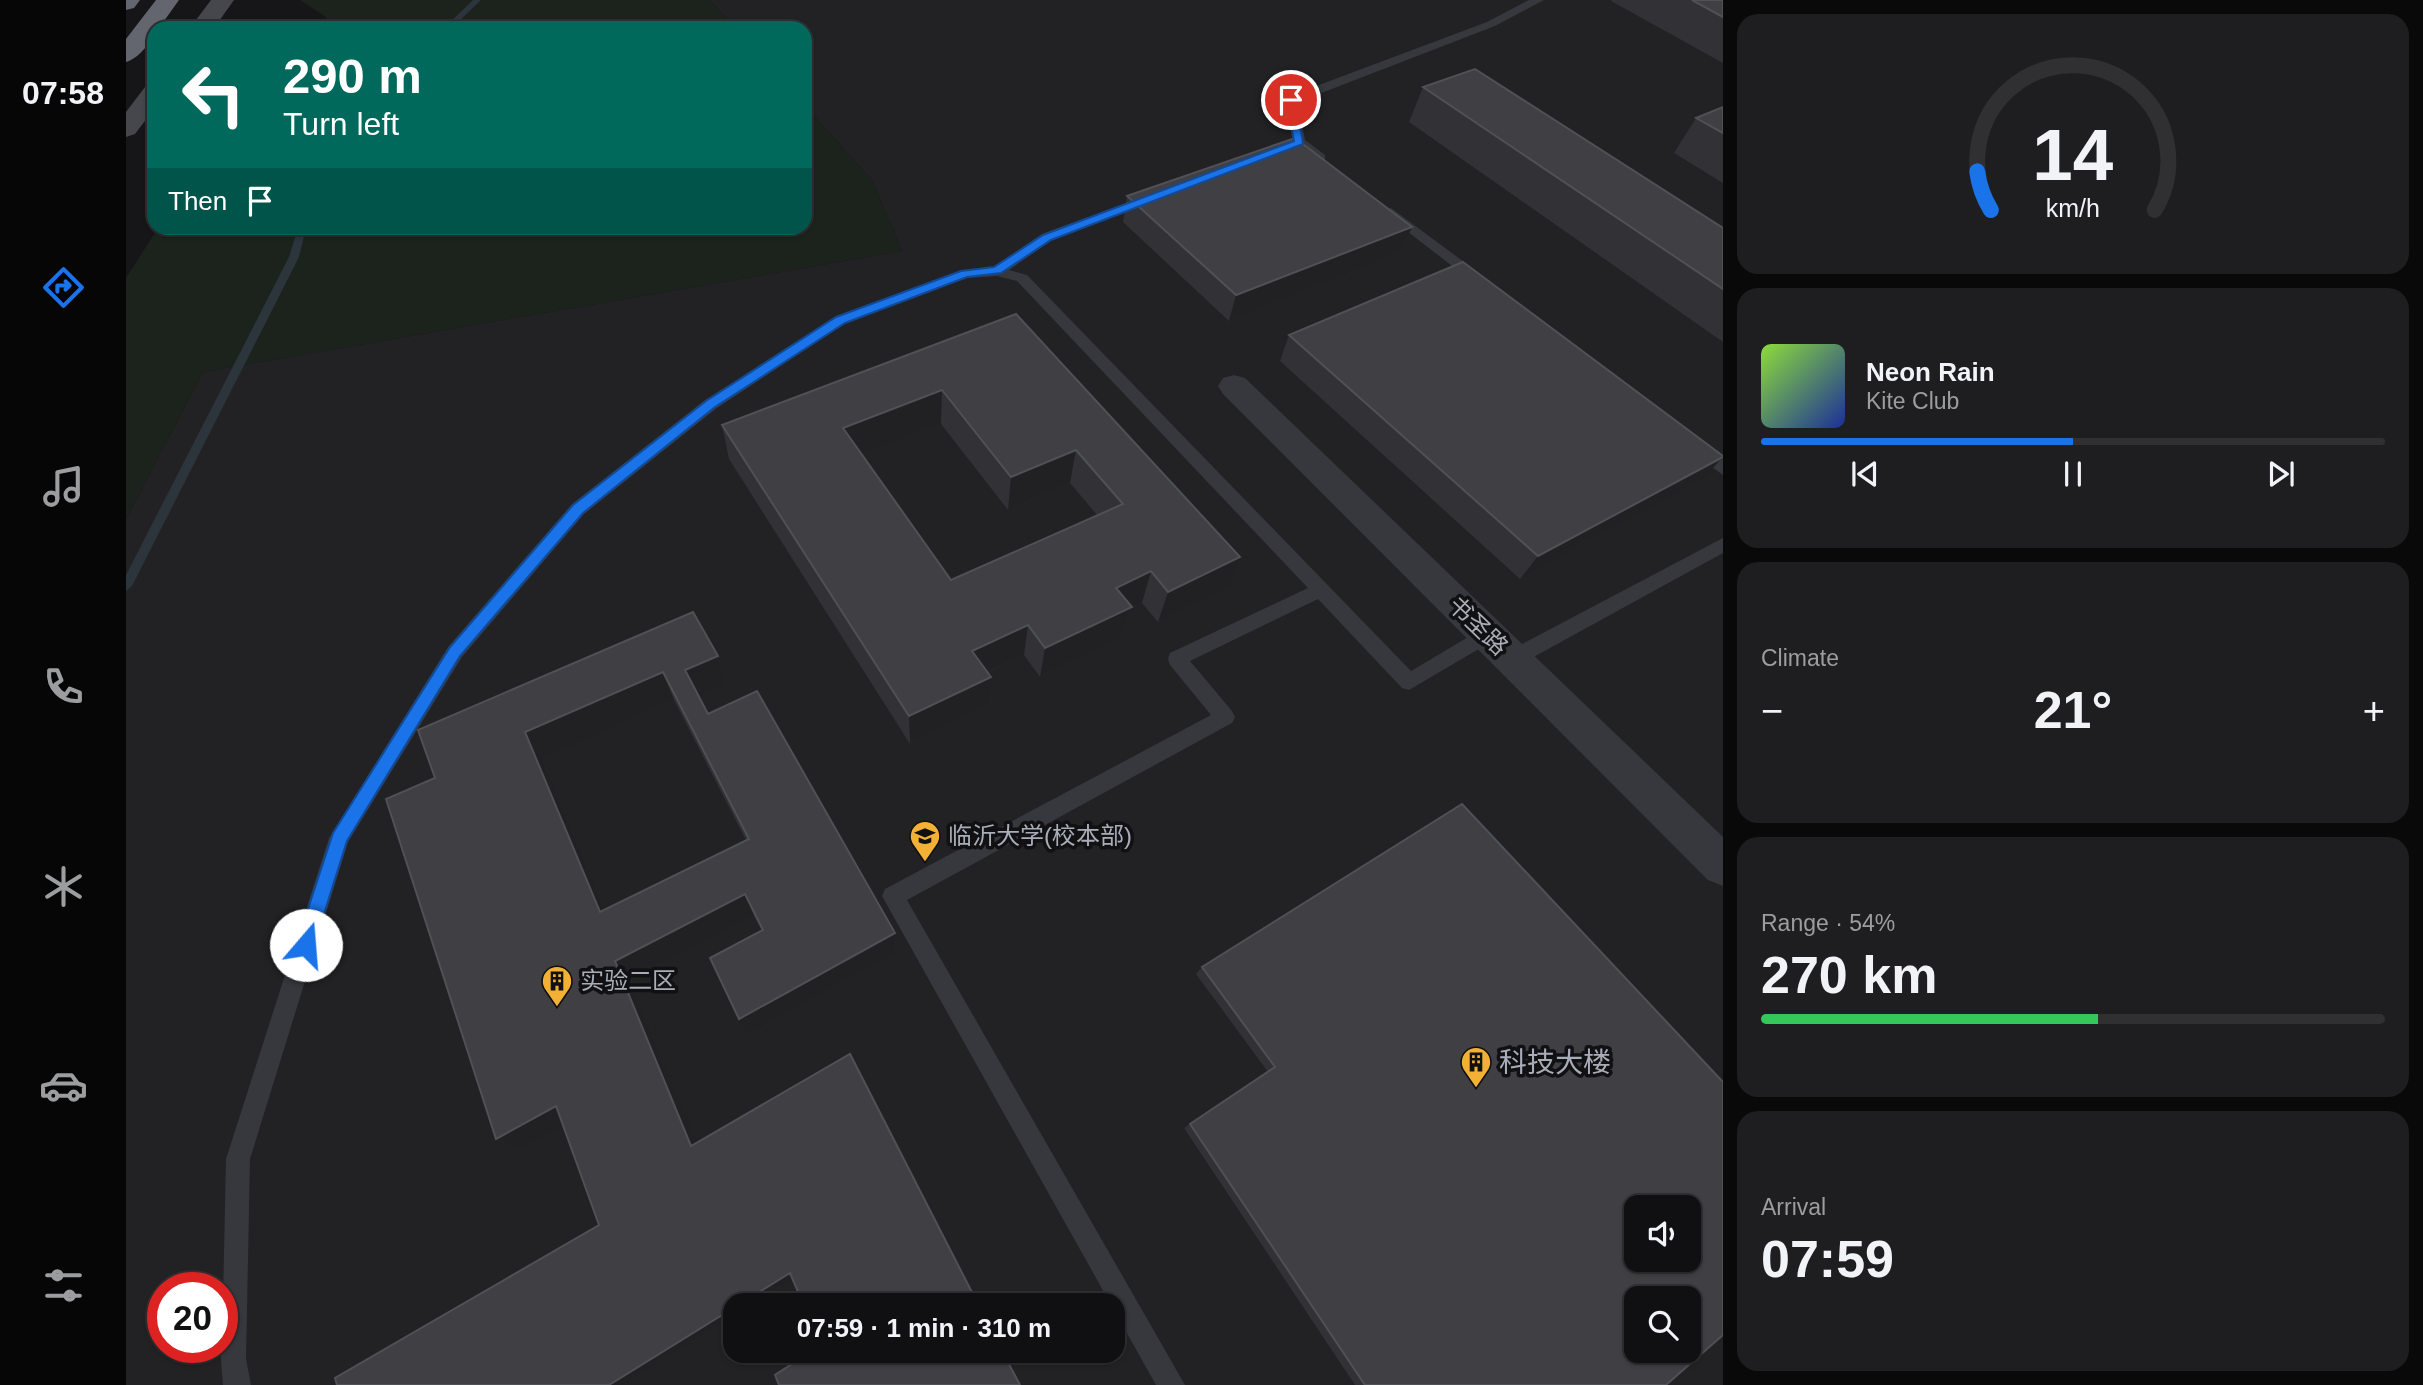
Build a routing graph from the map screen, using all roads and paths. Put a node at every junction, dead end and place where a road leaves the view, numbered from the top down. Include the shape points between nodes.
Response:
1 (168, 0) edge
2 (223, 0) edge
3 (1538, 0) edge
4 (152, 21) edge
5 (207, 21) edge
6 (147, 28) edge
7 (126, 55) edge
8 (147, 102) edge
9 (126, 130) edge
10 (1332, 167) edge
11 (1161, 194) edge
12 (1376, 201) edge
13 (997, 271) junction
14 (1484, 284) edge
15 (1234, 386) dead end
16 (1679, 435) edge
17 (1723, 468) edge
18 (1723, 545) edge
19 (1320, 590) junction
20 (1499, 647) junction
21 (1723, 866) edge
22 (237, 1385) edge
23 (1171, 1385) edge

1 - 4 highway
2 - 5 main road
3 - 10 lane via 1491,24 1291,100 1293,144
6 - 7 highway
8 - 9 main road
11 - 13 lane via 1047,237
12 - 14 lane
13 - 19 lane via 1022,278
13 - 22 lane via 965,274 841,320 711,404 578,509 455,652 339,838 238,1158 233,1359
15 - 20 street, 书圣路
16 - 17 lane
18 - 20 lane
19 - 20 lane via 1409,682
19 - 23 lane via 1177,659 1225,717 893,896
20 - 21 street, 书圣路

